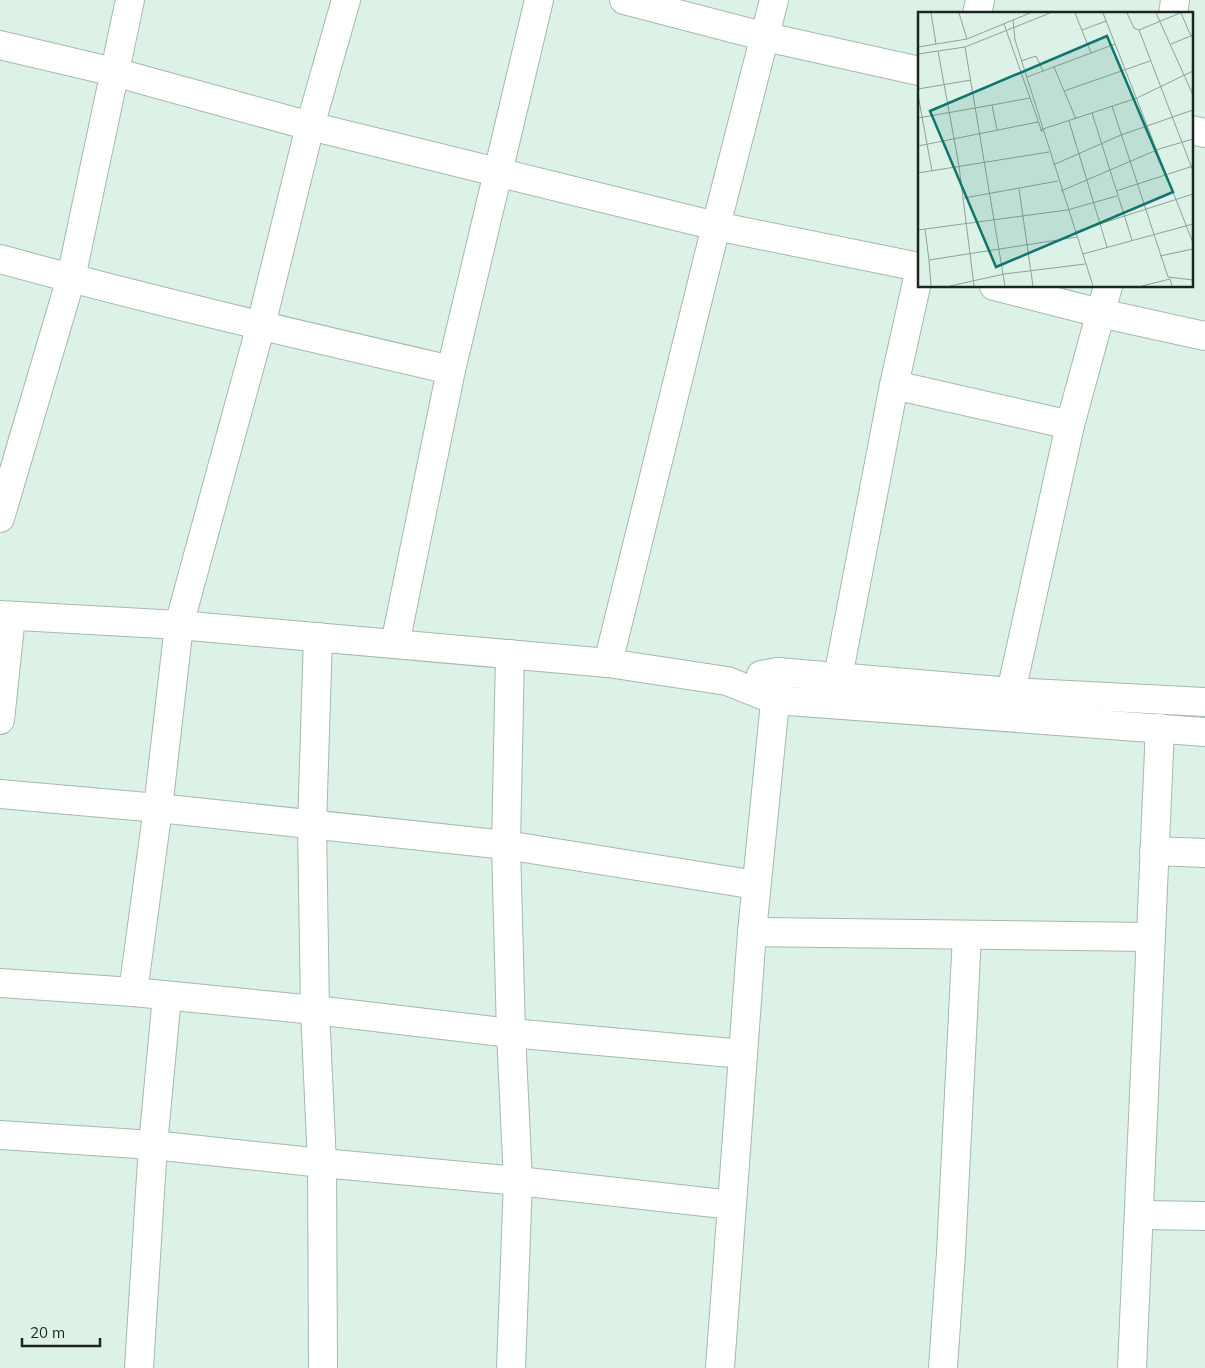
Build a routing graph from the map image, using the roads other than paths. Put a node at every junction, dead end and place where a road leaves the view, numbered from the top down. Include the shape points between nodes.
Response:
1 (130, 0) edge
2 (346, 0) edge
3 (539, 0) edge
4 (624, 0) edge
5 (774, 0) edge
6 (766, 37) junction
7 (0, 44) edge
8 (918, 71) edge
9 (114, 72) junction
10 (310, 126) junction
11 (1192, 130) edge
12 (1205, 132) edge
13 (499, 173) junction
14 (716, 226) junction
15 (0, 259) edge
16 (918, 268) edge
17 (918, 277) edge
18 (71, 278) junction
19 (1002, 288) edge
20 (1107, 288) edge
21 (1100, 313) junction
22 (261, 325) junction
23 (1205, 336) edge
24 (451, 370) junction
25 (894, 385) junction
26 (1070, 425) junction
27 (0, 518) edge
28 (6, 616) edge
29 (179, 624) junction
30 (318, 637) junction
31 (395, 644) junction
32 (510, 654) junction
33 (608, 663) junction
34 (778, 672) junction
35 (838, 677) junction
36 (727, 681) junction
37 (1011, 692) junction
38 (775, 700) junction
39 (1205, 702) edge
40 (0, 720) edge
41 (1160, 728) junction
42 (1205, 732) edge
43 (0, 794) edge
44 (158, 808) junction
45 (312, 826) junction
46 (506, 845) junction
47 (1154, 851) junction
48 (1205, 853) edge
49 (756, 886) junction
50 (752, 932) junction
51 (967, 935) junction
52 (1150, 937) junction
53 (0, 983) edge
54 (133, 992) junction
55 (167, 996) junction
56 (315, 1010) junction
57 (511, 1033) junction
58 (743, 1054) junction
59 (0, 1134) edge
60 (153, 1145) junction
61 (322, 1163) junction
62 (518, 1181) junction
63 (732, 1205) junction
64 (1140, 1215) junction
65 (1205, 1216) edge
66 (139, 1368) edge
67 (323, 1368) edge
68 (511, 1368) edge
69 (720, 1368) edge
70 (943, 1368) edge
71 (1132, 1368) edge

1 - 9 street
2 - 10 street
3 - 13 street
4 - 6 street
5 - 6 street
6 - 8 street
6 - 14 street
7 - 9 street
9 - 10 street
9 - 18 street
10 - 13 street
10 - 22 street
11 - 12 street
13 - 14 street
13 - 24 street
14 - 16 street
14 - 33 street
15 - 18 street
17 - 25 street
18 - 22 street
18 - 27 street
19 - 21 street
20 - 21 street
21 - 23 street
21 - 26 street
22 - 24 street
22 - 29 street
24 - 31 street
25 - 26 street
25 - 35 street
26 - 37 street
28 - 29 street
28 - 40 street
29 - 30 street
29 - 44 street
30 - 31 street
30 - 45 street
31 - 32 street
32 - 33 street
32 - 46 street
33 - 36 street
34 - 35 street
34 - 36 street
34 - 38 street
35 - 37 street
36 - 38 street
37 - 39 street
38 - 41 street
38 - 49 street
41 - 42 street
41 - 47 street
43 - 44 street
44 - 45 street
44 - 54 street
45 - 46 street
45 - 56 street
46 - 49 street
46 - 57 street
47 - 48 street
47 - 52 street
49 - 50 street
50 - 51 street
50 - 58 street
51 - 52 street
51 - 70 street
52 - 64 street
53 - 54 street
54 - 55 street
55 - 56 street
55 - 60 street
56 - 57 street
56 - 61 street
57 - 58 street
57 - 62 street
58 - 63 street
59 - 60 street
60 - 61 street
60 - 66 street
61 - 62 street
61 - 67 street
62 - 63 street
62 - 68 street
63 - 69 street
64 - 65 street
64 - 71 street

